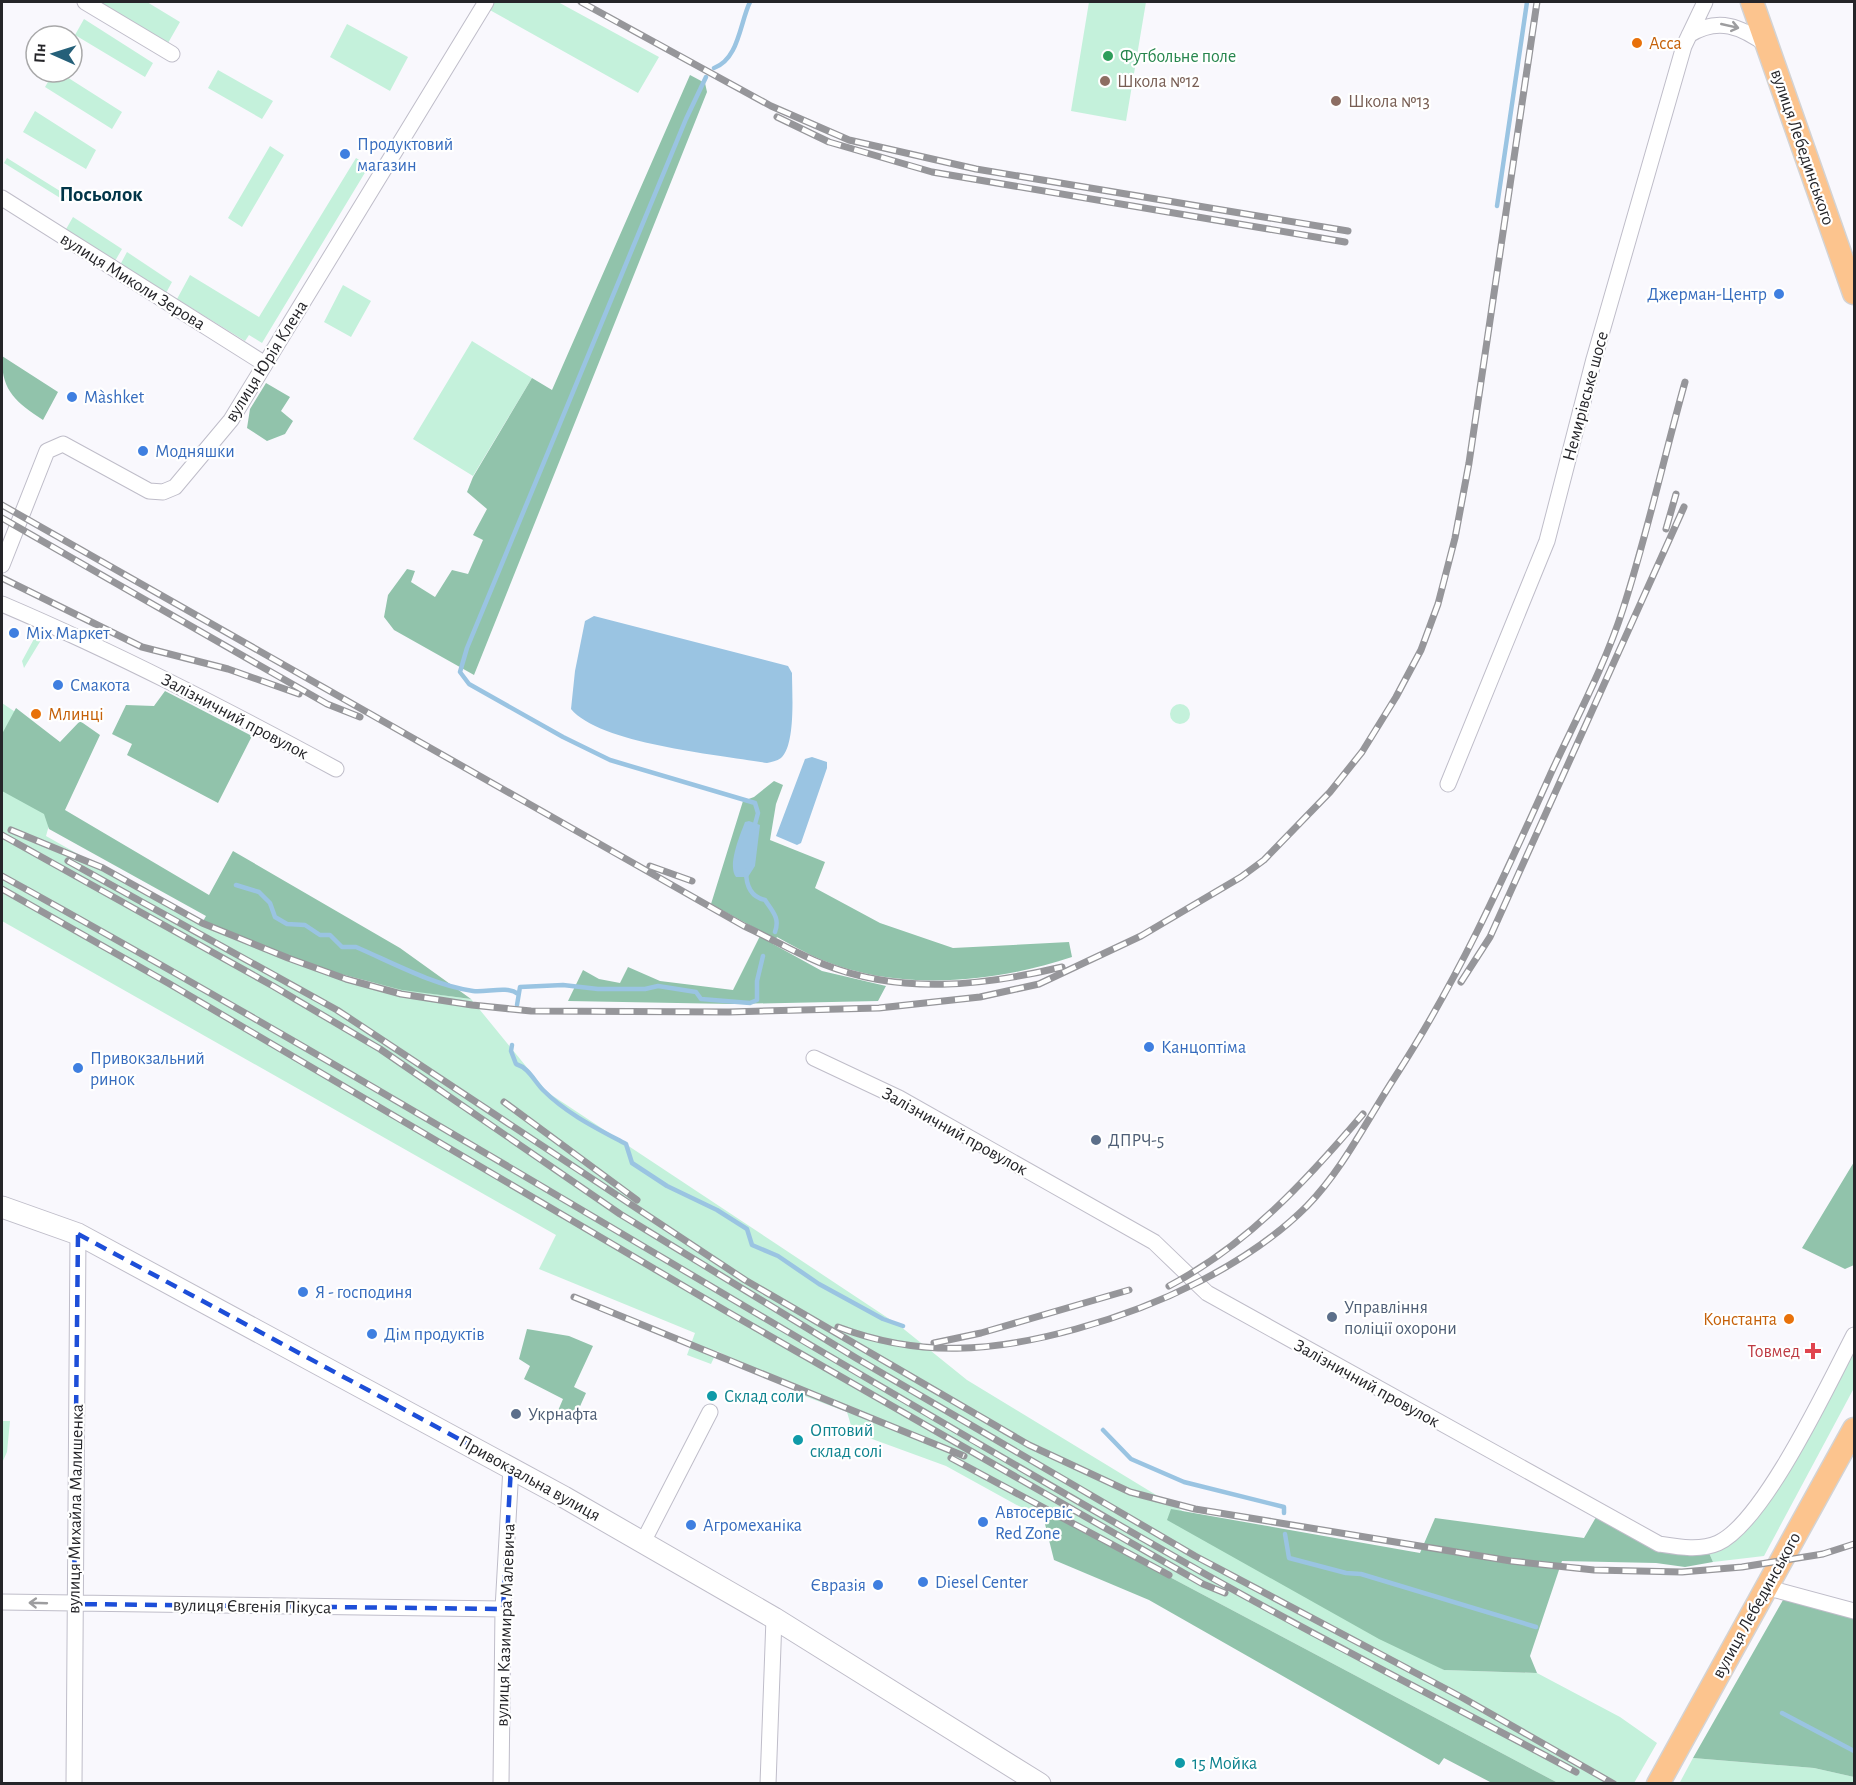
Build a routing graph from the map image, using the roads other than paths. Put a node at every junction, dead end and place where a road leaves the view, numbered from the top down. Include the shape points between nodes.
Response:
1 (85, 2) edge
2 (486, 2) edge
3 (1705, 2) edge
4 (1752, 2) edge
5 (1689, 35) junction
6 (1768, 46) junction
7 (172, 54) dead end
8 (2, 198) edge
9 (1854, 293) edge
10 (265, 364) junction
11 (2, 565) edge
12 (2, 604) edge
13 (336, 769) dead end
14 (1448, 784) dead end
15 (814, 1058) dead end
16 (2, 1207) edge
17 (78, 1234) junction
18 (1854, 1335) edge
19 (710, 1412) dead end
20 (1854, 1429) edge
21 (511, 1467) junction
22 (643, 1542) junction
23 (1765, 1587) junction
24 (2, 1602) edge
25 (74, 1604) junction
26 (503, 1609) junction
27 (1854, 1611) edge
28 (774, 1618) junction
29 (1658, 1783) edge
30 (74, 1784) edge
31 (501, 1784) edge
32 (768, 1784) edge
33 (1040, 1784) edge

1 - 7 street
2 - 10 street, вулиця Юрія Клена
3 - 5 street, Немирівське шосе
4 - 6 main road, вулиця Лебединського
5 -> 6 street via 1706,26 1728,24 1751,33
5 - 14 street, Немирівське шосе via 1594,359 1547,541
6 - 9 main road, вулиця Лебединського
8 - 10 street, вулиця Миколи Зерова
10 - 11 street, вулиця Юрія Клена via 231,420 175,487 163,492 149,491 63,444 47,451
12 - 13 street, Залізничний провулок via 194,693
15 - 18 street, Залізничний провулок via 899,1098 1154,1242 1207,1293 1659,1544 1706,1546 1725,1539 1745,1524 1764,1498
16 - 17 main road, Привокзальна вулиця
17 - 21 main road, Привокзальна вулиця
17 - 25 street, вулиця Михайла Малишенка
19 - 22 street
20 - 23 main road, вулиця Лебединського
21 - 22 main road, Привокзальна вулиця
21 - 26 street, вулиця Казимира Малевича
22 - 28 main road, Привокзальна вулиця
23 - 27 street
23 - 29 main road, вулиця Лебединського
25 -> 24 street, вулиця Євгенія Пікуса
25 - 26 street, вулиця Євгенія Пікуса
25 - 30 street, вулиця Михайла Малишенка
26 - 31 street, вулиця Казимира Малевича
28 - 32 street
28 - 33 main road, Привокзальна вулиця

